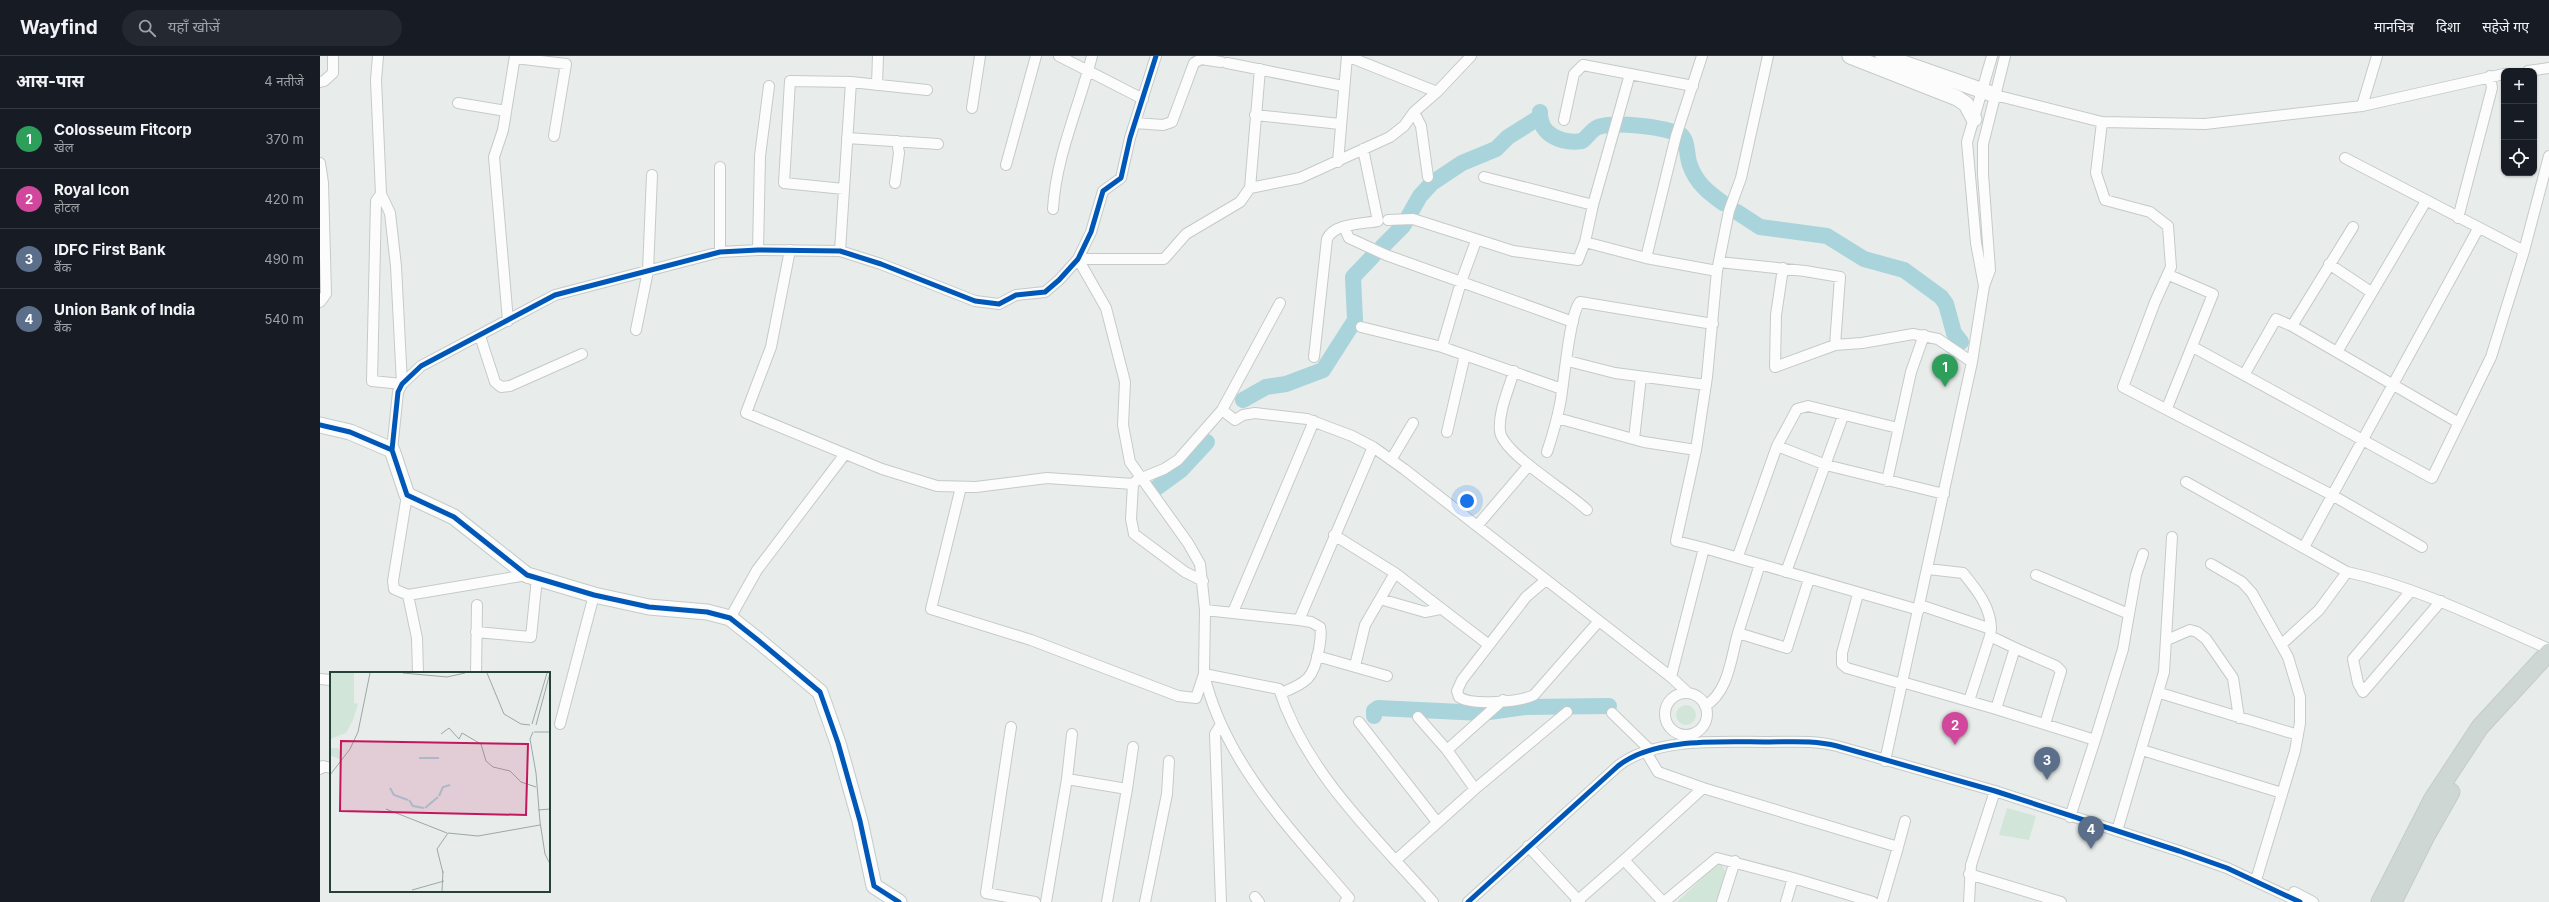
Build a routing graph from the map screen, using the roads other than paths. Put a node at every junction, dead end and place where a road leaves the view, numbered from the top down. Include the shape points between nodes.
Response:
1 (333, 56) edge
2 (378, 56) edge
3 (878, 56) edge
4 (980, 56) edge
5 (1036, 56) edge
6 (1059, 56) edge
7 (1092, 56) edge
8 (1156, 56) edge
9 (1347, 56) edge
10 (1471, 56) edge
11 (1702, 56) edge
12 (1768, 56) edge
13 (1850, 56) edge
14 (1883, 56) edge
15 (1992, 56) edge
16 (2005, 56) edge
17 (2377, 56) edge
18 (515, 57) edge
19 (2549, 68) edge
20 (1260, 69) junction
21 (2537, 70) edge
22 (1088, 71) junction
23 (1630, 74) junction
24 (2501, 74) edge
25 (2490, 76) junction
26 (320, 82) edge
27 (851, 82) junction
28 (877, 85) junction
29 (769, 86) dead end
30 (1343, 86) junction
31 (1693, 86) junction
32 (927, 90) dead end
33 (1437, 92) junction
34 (1989, 93) junction
35 (1143, 99) junction
36 (458, 103) dead end
37 (2362, 106) junction
38 (972, 108) dead end
39 (506, 111) junction
40 (1414, 112) junction
41 (1255, 115) junction
42 (1974, 119) junction
43 (1564, 120) dead end
44 (2102, 122) junction
45 (1135, 123) junction
46 (1340, 124) junction
47 (554, 136) dead end
48 (847, 138) junction
49 (897, 141) junction
50 (938, 144) dead end
51 (1363, 149) junction
52 (2549, 156) edge
53 (2345, 158) dead end
54 (1338, 162) junction
55 (320, 163) edge
56 (1006, 165) dead end
57 (720, 167) dead end
58 (652, 175) dead end
59 (1484, 177) dead end
60 (1428, 178) dead end
61 (895, 183) dead end
62 (1250, 188) junction
63 (844, 189) junction
64 (381, 194) junction
65 (2426, 201) junction
66 (1593, 205) junction
67 (1053, 209) dead end
68 (2458, 218) junction
69 (1388, 220) dead end
70 (322, 225) edge
71 (1344, 227) junction
72 (2353, 227) dead end
73 (2478, 229) junction
74 (1476, 241) junction
75 (1586, 242) junction
76 (758, 250) junction
77 (790, 250) junction
78 (840, 251) junction
79 (2524, 251) junction
80 (720, 252) junction
81 (1646, 258) junction
82 (1078, 259) junction
83 (2329, 264) junction
84 (1718, 267) junction
85 (1782, 268) junction
86 (648, 271) junction
87 (2169, 275) junction
88 (1461, 282) junction
89 (1984, 286) junction
90 (2371, 292) junction
91 (320, 302) edge
92 (1280, 303) dead end
93 (508, 321) junction
94 (1573, 322) junction
95 (1713, 324) junction
96 (2292, 326) junction
97 (1360, 327) dead end
98 (636, 330) dead end
99 (1924, 335) junction
100 (480, 336) junction
101 (1835, 345) junction
102 (1442, 347) junction
103 (2193, 347) junction
104 (2337, 352) junction
105 (582, 354) dead end
106 (1465, 355) junction
107 (1314, 356) dead end
108 (1568, 361) junction
109 (1972, 362) junction
110 (1514, 371) junction
111 (2244, 375) junction
112 (1641, 377) junction
113 (402, 384) junction
114 (2394, 384) junction
115 (1706, 385) junction
116 (1562, 389) junction
117 (2167, 408) junction
118 (1222, 410) junction
119 (1843, 416) junction
120 (1557, 418) junction
121 (1314, 421) junction
122 (1413, 423) dead end
123 (2459, 423) junction
124 (320, 425) edge
125 (1898, 428) junction
126 (1447, 432) dead end
127 (320, 433) edge
128 (1634, 439) junction
129 (2362, 440) junction
130 (1777, 446) junction
131 (1373, 447) junction
132 (392, 450) junction
133 (1696, 450) junction
134 (1547, 452) dead end
135 (846, 454) junction
136 (1391, 460) junction
137 (1529, 465) junction
138 (1826, 465) junction
139 (1137, 481) junction
140 (1887, 481) junction
141 (2186, 482) dead end
142 (961, 487) junction
143 (1944, 494) junction
144 (407, 495) junction
145 (2332, 495) junction
146 (1587, 510) dead end
147 (1477, 526) junction
148 (1334, 535) junction
149 (2172, 537) dead end
150 (2304, 547) junction
151 (2422, 547) dead end
152 (1704, 548) junction
153 (2143, 554) dead end
154 (1738, 556) junction
155 (1760, 564) junction
156 (2211, 564) dead end
157 (1928, 569) junction
158 (1786, 572) junction
159 (2347, 572) junction
160 (1395, 573) junction
161 (2036, 575) dead end
162 (532, 577) junction
163 (1809, 579) junction
164 (1546, 580) junction
165 (1203, 581) junction
166 (2410, 592) junction
167 (1858, 594) junction
168 (408, 595) junction
169 (594, 595) junction
170 (1380, 599) junction
171 (2441, 601) junction
172 (477, 605) dead end
173 (1920, 608) junction
174 (1440, 609) junction
175 (1206, 610) junction
176 (1234, 612) junction
177 (2129, 614) junction
178 (730, 618) junction
179 (1299, 620) junction
180 (1599, 621) junction
181 (476, 632) junction
182 (1991, 632) junction
183 (1738, 633) junction
184 (2168, 640) junction
185 (2282, 644) junction
186 (1489, 645) junction
187 (2016, 648) junction
188 (2549, 649) edge
189 (2549, 652) edge
190 (1318, 656) junction
191 (1355, 666) junction
192 (2549, 669) edge
193 (418, 672) edge
194 (476, 672) edge
195 (1204, 674) junction
196 (1387, 676) dead end
197 (1671, 677) junction
198 (320, 679) edge
199 (330, 680) edge
200 (1902, 683) junction
201 (1281, 693) junction
202 (1688, 693) junction
203 (2160, 693) junction
204 (1503, 700) junction
205 (1969, 701) junction
206 (1705, 706) junction
207 (1996, 709) junction
208 (1567, 712) dead end
209 (1612, 713) dead end
210 (1418, 717) dead end
211 (2239, 718) junction
212 (1359, 722) dead end
213 (560, 724) dead end
214 (2045, 724) junction
215 (1220, 726) junction
216 (1011, 727) dead end
217 (1695, 733) junction
218 (1072, 734) dead end
219 (2298, 735) junction
220 (2095, 740) junction
221 (1700, 742) junction
222 (1133, 747) dead end
223 (1447, 750) junction
224 (2142, 750) junction
225 (1648, 751) junction
226 (1169, 761) dead end
227 (1885, 761) junction
228 (330, 768) edge
229 (320, 769) edge
230 (1067, 779) junction
231 (1703, 788) junction
232 (1127, 789) junction
233 (1475, 789) junction
234 (1995, 792) junction
235 (2282, 793) junction
236 (2071, 814) junction
237 (1905, 821) dead end
238 (1437, 822) junction
239 (2117, 828) junction
240 (1528, 846) junction
241 (1898, 847) junction
242 (1396, 860) junction
243 (1624, 860) junction
244 (1735, 861) junction
245 (1969, 874) junction
246 (2257, 877) junction
247 (1793, 878) junction
248 (1849, 899) edge
249 (2040, 899) edge
250 (1578, 901) edge
251 (899, 902) edge
252 (1034, 902) edge
253 (1046, 902) edge
254 (1107, 902) edge
255 (1145, 902) edge
256 (1221, 902) edge
257 (1345, 902) edge
258 (1433, 902) edge
259 (1468, 902) edge
260 (1664, 902) edge
261 (1722, 902) edge
262 (1786, 902) edge
263 (1873, 902) edge
264 (1882, 902) edge
265 (1969, 902) edge
266 (2061, 902) edge
267 (2300, 902) edge
268 (2313, 902) edge
269 (2380, 902) edge
270 (2393, 902) edge

1 - 26 street via 333,72
2 - 64 street via 376,80
3 - 28 street
4 - 38 street
5 - 56 street
6 - 22 street
7 - 22 street
8 - 35 street
9 - 30 street
9 - 33 street
10 - 33 street
11 - 31 street
12 - 84 street via 1741,178 1729,211
13 - 42 street via 1957,98 1966,104
14 - 34 street
15 - 34 street
16 - 34 street
17 - 37 street
18 - 39 street
18 - 47 street via 566,64
19 - 21 street
20 - 30 street
20 - 41 street
20 - 45 street via 1201,59 1194,63 1172,122 1162,125
22 - 35 street
22 - 67 street via 1064,146
23 - 31 street
23 - 43 street via 1587,65 1580,66 1574,74
23 - 66 street
24 - 25 street
25 - 37 street
25 - 68 street via 2492,88
27 - 28 street
27 - 48 street
27 - 63 street via 790,80 784,184
28 - 32 street
29 - 76 street via 760,156
30 - 46 street
31 - 81 street via 1678,132
33 - 40 street
34 - 42 street
34 - 44 street
34 - 89 street via 1983,144 1983,174 1991,265
35 - 45 street
36 - 39 street
37 - 44 street via 2204,124
39 - 93 street via 494,157
40 - 51 street via 1398,131
40 - 60 street via 1422,129
41 - 46 street
41 - 62 street
42 - 89 street via 1967,150 1976,243
44 - 87 street via 2096,173 2105,200 2150,212 2168,226 2171,267
45 - 82 street via 1121,178 1103,191 1091,232
46 - 54 street
48 - 49 street
48 - 63 street
49 - 50 street
49 - 61 street via 899,153
51 - 54 street
51 - 71 street via 1378,221
52 - 79 street
53 - 65 street
54 - 62 street via 1300,178
55 - 70 street
57 - 80 street
58 - 86 street
59 - 66 street
62 - 82 street via 1240,202 1186,234 1164,259
63 - 78 street
64 - 113 street via 390,213 395,258
64 - 113 street via 376,201 372,381
65 - 68 street
65 - 90 street
66 - 75 street
68 - 73 street
69 - 74 street via 1408,219
70 - 91 street via 326,294
71 - 88 street via 1351,240
71 - 107 street via 1331,233 1325,245
72 - 83 street
73 - 79 street
73 - 114 street
74 - 75 street via 1513,251 1575,261 1580,257
74 - 88 street
75 - 81 street
76 - 77 street
76 - 80 street
77 - 78 street
77 - 135 street via 771,347 746,413
78 - 82 street via 881,264 975,301 999,304 1016,295 1045,292
79 - 123 street via 2491,357
80 - 86 street
81 - 84 street
82 - 139 street via 1106,308 1125,382 1123,425 1126,447
83 - 90 street
83 - 96 street
84 - 85 street
84 - 95 street
85 - 101 street via 1840,277
85 - 101 street via 1776,326 1776,367
86 - 93 street via 555,294
86 - 98 street
87 - 103 street via 2213,294
87 - 117 street via 2155,302 2124,387
88 - 94 street
88 - 102 street
89 - 109 street
90 - 104 street
92 - 118 street
93 - 100 street
94 - 95 street via 1577,306 1584,301
94 - 108 street via 1567,349
95 - 115 street
96 - 104 street
96 - 111 street via 2276,319
97 - 102 street
99 - 101 street via 1906,334 1862,343
99 - 109 street via 1941,341
99 - 125 street via 1911,372
100 - 105 street via 495,382 501,387 510,386
100 - 113 street via 421,366
102 - 106 street
103 - 111 street
103 - 117 street
104 - 114 street
106 - 110 street
106 - 126 street
108 - 112 street via 1603,371
108 - 116 street
109 - 143 street
110 - 116 street
110 - 137 street via 1500,423 1500,434 1507,446
111 - 129 street
112 - 115 street
112 - 128 street
113 - 132 street via 398,392
114 - 123 street
114 - 129 street
115 - 133 street
116 - 120 street
117 - 145 street
118 - 121 street via 1235,420 1243,415 1255,413
118 - 139 street via 1178,460
119 - 125 street
119 - 130 street via 1811,406 1800,406
119 - 138 street
120 - 128 street
120 - 134 street
121 - 131 street
121 - 176 street
122 - 136 street
123 - 129 street via 2432,478
124 - 127 street
124 - 132 street via 350,432
125 - 140 street
128 - 133 street
129 - 145 street
130 - 138 street
130 - 154 street
131 - 136 street
131 - 148 street
132 - 144 street
133 - 152 street via 1676,541
135 - 142 street via 914,480 937,486
135 - 178 street via 757,570
136 - 147 street
137 - 146 street
137 - 147 street
138 - 140 street
138 - 158 street
139 - 142 street via 1047,478
139 - 165 street via 1198,558
139 - 165 street via 1131,519 1134,534 1185,572
140 - 143 street
141 - 150 street
142 - 195 street via 931,609 1032,640 1178,696 1196,698
143 - 157 street
144 - 162 street via 454,517
144 - 168 street via 393,581 394,589
145 - 150 street
145 - 151 street
147 - 164 street
148 - 160 street
148 - 179 street
149 - 184 street
150 - 159 street
152 - 154 street
152 - 197 street
153 - 177 street via 2136,575
154 - 155 street
155 - 158 street
155 - 183 street
156 - 185 street via 2247,586
157 - 173 street
157 - 182 street via 1963,573 1984,601 1990,618
158 - 163 street
159 - 166 street via 2367,576
159 - 185 street via 2319,610
160 - 170 street
160 - 174 street
161 - 177 street
162 - 168 street
162 - 169 street
162 - 181 street via 531,637
163 - 167 street
163 - 183 street via 1787,648
164 - 180 street
164 - 186 street via 1526,597
165 - 175 street
166 - 171 street
166 - 171 street via 2354,659 2358,683 2363,692
167 - 173 street
167 - 200 street via 1842,653 1842,664 1848,668
168 - 193 street via 417,638
169 - 178 street via 649,607 706,612
169 - 213 street
170 - 174 street via 1425,612
170 - 191 street via 1365,625
171 - 188 street
172 - 181 street
173 - 182 street
173 - 200 street
174 - 186 street
175 - 176 street
175 - 195 street
176 - 179 street
177 - 220 street via 2123,649
178 - 251 street via 820,692 838,743 860,821 874,886
179 - 190 street via 1311,622 1320,628
180 - 197 street
180 - 204 street via 1537,692 1526,698
181 - 194 street
182 - 187 street
182 - 205 street
183 - 206 street via 1721,689 1716,698
184 - 203 street
184 - 211 street via 2190,630 2206,639 2233,678
185 - 219 street via 2297,684 2301,709
186 - 204 street via 1460,683 1458,694 1462,699 1473,702
187 - 207 street
187 - 214 street via 2056,666 2061,671
189 - 269 main road via 2480,727 2428,806
190 - 191 street
190 - 201 street via 1308,680
191 - 196 street
192 - 270 main road via 2494,728 2480,747 2442,806
195 - 201 street via 1279,689
195 - 215 street
197 - 202 street
198 - 199 street
200 - 205 street
200 - 227 street
201 - 242 street via 1295,728 1324,774
202 - 206 street via 1698,697
202 - 217 street via 1674,696 1666,707 1665,714 1675,732 1688,735
203 - 211 street
203 - 224 street
204 - 223 street
205 - 207 street
206 - 217 street via 1705,723
207 - 214 street
208 - 233 street
209 - 225 street
210 - 223 street
211 - 219 street
212 - 238 street
214 - 220 street
215 - 256 street via 1215,734
215 - 257 street via 1272,809 1349,898
216 - 252 street via 986,893
217 - 221 street
218 - 230 street
219 - 235 street
220 - 236 street
221 - 225 street
221 - 227 street via 1826,743
222 - 232 street
223 - 233 street
224 - 235 street
224 - 239 street
225 - 231 street via 1658,772
225 - 240 street via 1622,764
226 - 255 street via 1167,794
227 - 234 street
228 - 229 street via 323,766
230 - 232 street
230 - 253 street
231 - 241 street
231 - 243 street
232 - 254 street
233 - 238 street
234 - 236 street
234 - 245 street
235 - 246 street
236 - 239 street
237 - 241 street
238 - 242 street
239 - 246 street via 2181,845
240 - 250 street
240 - 259 street
241 - 264 street
242 - 258 street
243 - 250 street
243 - 260 street
244 - 247 street
244 - 260 street via 1714,859
244 - 261 street
245 - 249 street
245 - 265 street
246 - 267 street
246 - 268 street
247 - 248 street
247 - 262 street
248 - 263 street
249 - 266 street

